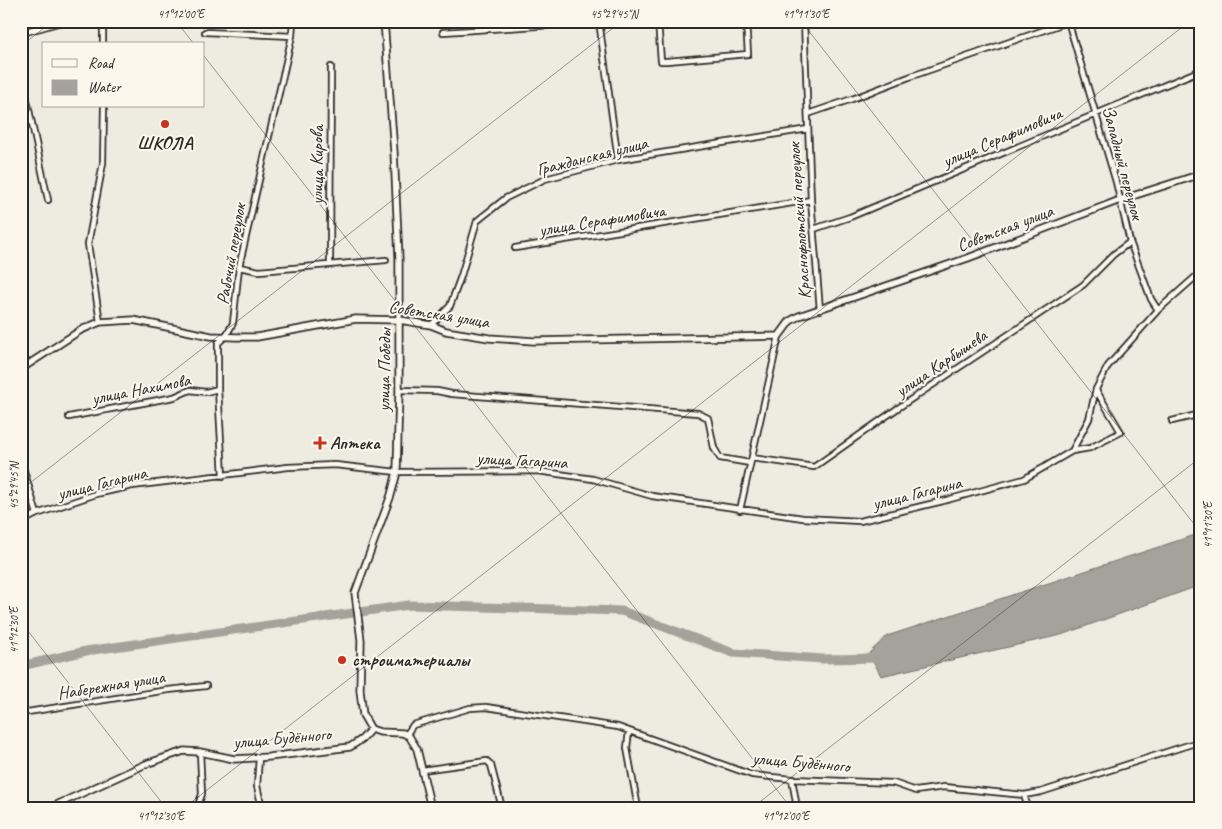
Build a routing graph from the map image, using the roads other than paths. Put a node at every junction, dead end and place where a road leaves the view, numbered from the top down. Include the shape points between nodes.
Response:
1 (63, 21) edge
2 (103, 21) edge
3 (293, 21) edge
4 (384, 21) edge
5 (658, 21) edge
6 (746, 21) edge
7 (804, 21) edge
8 (1069, 21) edge
9 (599, 22) edge
10 (205, 32) dead end
11 (442, 32) dead end
12 (21, 33) edge
13 (292, 36) junction
14 (103, 42) edge
15 (332, 67) dead end
16 (1201, 70) edge
17 (23, 81) dead end
18 (104, 108) edge
19 (1095, 113) junction
20 (808, 114) junction
21 (31, 121) junction
22 (21, 124) edge
23 (808, 129) junction
24 (618, 160) junction
25 (1201, 174) edge
26 (48, 200) dead end
27 (811, 200) junction
28 (1120, 200) junction
29 (814, 229) junction
30 (1130, 242) junction
31 (515, 248) dead end
32 (386, 260) dead end
33 (330, 264) junction
34 (239, 267) junction
35 (1201, 272) edge
36 (820, 310) junction
37 (1158, 310) junction
38 (399, 320) junction
39 (100, 322) junction
40 (431, 325) junction
41 (226, 336) junction
42 (779, 336) junction
43 (21, 369) edge
44 (218, 389) junction
45 (1096, 389) junction
46 (399, 390) junction
47 (1201, 414) edge
48 (69, 417) dead end
49 (1172, 422) dead end
50 (1072, 451) junction
51 (751, 460) junction
52 (22, 463) edge
53 (396, 472) junction
54 (223, 476) junction
55 (740, 510) junction
56 (37, 514) junction
57 (21, 522) edge
58 (206, 686) dead end
59 (21, 713) edge
60 (372, 728) junction
61 (629, 731) junction
62 (406, 735) junction
63 (1201, 741) edge
64 (200, 752) junction
65 (259, 757) junction
66 (422, 770) junction
67 (792, 780) junction
68 (1024, 795) junction
69 (21, 796) edge
70 (52, 807) edge
71 (28, 808) edge
72 (197, 808) edge
73 (262, 808) edge
74 (431, 808) edge
75 (502, 808) edge
76 (638, 808) edge
77 (797, 808) edge
78 (1028, 808) edge

1 - 12 street
2 - 14 street
3 - 13 street, Рабочий переулок
4 - 38 street, улица Победы via 394,152
5 - 6 street via 661,61 667,61 748,54
7 - 20 street, Краснофлотский переулок
8 - 19 street, Западный переулок
8 - 20 street
9 - 11 street
9 - 24 street
10 - 13 street
13 - 34 street, Рабочий переулок
15 - 33 street, улица Кирова
16 - 19 street, улица Серафимовича
17 - 21 street
18 - 39 street via 103,163 88,244
19 - 28 street, Западный переулок
19 - 29 street, улица Серафимовича via 850,217
20 - 23 street, Краснофлотский переулок
21 - 22 street
21 - 26 street
23 - 24 street, Гражданская улица
23 - 27 street, Краснофлотский переулок
24 - 40 street, Гражданская улица via 546,179 506,198 477,220 450,306
25 - 28 street, Советская улица
27 - 29 street, Краснофлотский переулок
27 - 31 street, улица Серафимовича
28 - 30 street, Западный переулок
28 - 36 street, Советская улица
29 - 36 street, Краснофлотский переулок
30 - 37 street, Западный переулок
30 - 51 street, улица Карбышева via 1083,285 814,467
32 - 33 street
33 - 34 street via 260,270
34 - 41 street, Рабочий переулок via 233,323
35 - 37 street
36 - 42 street, Краснофлотский переулок via 790,321
37 - 45 street via 1108,366
38 - 40 street, Советская улица
38 - 41 street, Советская улица via 356,320 257,337
38 - 46 street, улица Победы
39 - 41 street, Советская улица via 133,320 211,336
39 - 43 street, Советская улица via 81,330
40 - 42 street, Советская улица via 446,331 489,338 534,341
41 - 44 street, Рабочий переулок via 218,344
42 - 51 street
44 - 48 street, улица Нахимова via 206,392 190,390
44 - 54 street, Рабочий переулок
45 - 50 street via 1089,419
45 - 50 street, улица Гагарина via 1121,432 1090,448
46 - 51 street, улица Карбышева via 698,413 708,418 714,448 720,458
46 - 53 street, улица Победы
47 - 49 street
50 - 55 street, улица Гагарина via 1024,479 860,521
51 - 55 street
52 - 56 street
53 - 54 street, улица Гагарина via 312,465
53 - 55 street, улица Гагарина via 538,471 593,479 652,496
53 - 60 street, улица Победы via 391,495 355,593 361,640 363,715
54 - 56 street, улица Гагарина via 132,486 96,494
56 - 57 street, улица Гагарина
58 - 59 street, Набережная улица
60 - 62 street
60 - 65 street, улица Будённого via 350,747
61 - 62 street, улица Будённого via 486,707 470,708 413,725
61 - 67 street, улица Будённого via 752,775
61 - 76 street via 627,748
62 - 66 street via 414,742
63 - 68 street, улица Будённого
64 - 65 street, улица Будённого via 234,759
64 - 70 street, улица Будённого via 184,751 159,759
64 - 72 street via 202,794
65 - 73 street via 256,786
66 - 74 street
66 - 75 street via 487,760
67 - 68 street, улица Будённого via 893,784 916,791 944,787
67 - 77 street
68 - 78 street
69 - 71 street

